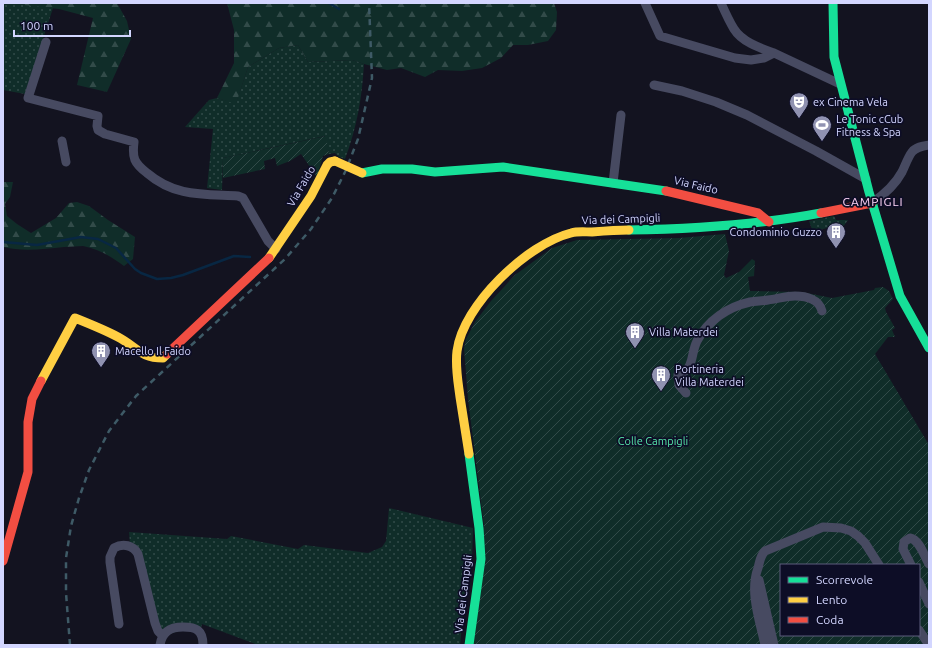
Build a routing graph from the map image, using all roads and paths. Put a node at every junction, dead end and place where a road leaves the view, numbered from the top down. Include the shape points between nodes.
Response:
1 (645, 3) edge
2 (721, 3) edge
3 (833, 3) edge
4 (46, 42) dead end
5 (774, 53) junction
6 (840, 84) junction
7 (654, 85) dead end
8 (621, 115) dead end
9 (62, 141) dead end
10 (929, 145) edge
11 (66, 162) dead end
12 (866, 179) junction
13 (613, 183) junction
14 (872, 203) junction
15 (768, 222) junction
16 (276, 249) junction
17 (822, 310) dead end
18 (929, 348) edge
19 (686, 393) dead end
20 (3, 561) edge
21 (878, 564) edge
22 (910, 564) edge
23 (929, 564) edge
24 (756, 571) junction
25 (920, 584) edge
26 (929, 604) edge
27 (119, 624) dead end
28 (920, 632) edge
29 (162, 640) edge
30 (203, 645) edge
31 (469, 645) edge
32 (765, 645) edge
33 (774, 645) edge
34 (929, 645) edge

1 - 5 street via 660,36 735,58 751,60
2 - 5 street via 739,36
3 - 6 street via 834,57
4 - 16 street via 28,98 98,116 98,130 134,142 133,155 138,167 166,186 178,191 243,198
5 - 6 street
6 - 12 street
7 - 12 street via 682,91 735,110
8 - 13 street
9 - 11 street
10 - 14 street via 912,152 893,186
12 - 14 street
13 - 15 street, Via Faido via 677,193 758,213
13 - 16 street, Via Faido, bridge via 503,167 458,172 382,169 362,173 335,161 327,165 311,196
14 - 15 street, Via dei Campigli
14 - 18 street via 900,296
15 - 31 street, Via dei Campigli via 682,229 571,233 548,242 507,271 476,308 457,345 456,365 480,544
16 - 20 street, Via Faido via 163,358 143,355 124,340 102,328 75,318 32,399 28,422 28,472
17 - 19 street via 815,300 801,296 785,296 740,305 726,311 708,325 697,341 690,360 690,368 678,375 679,385
21 - 24 street via 865,543 854,534 841,528 823,527 765,551 760,557
22 - 23 street via 903,549 904,542 910,538 917,542
24 - 32 street via 755,594
24 - 33 street
25 - 26 street
27 - 29 street via 110,557 114,548 123,545 132,547 138,554 155,624
28 - 34 street
29 - 30 street via 170,629 192,627 202,636

